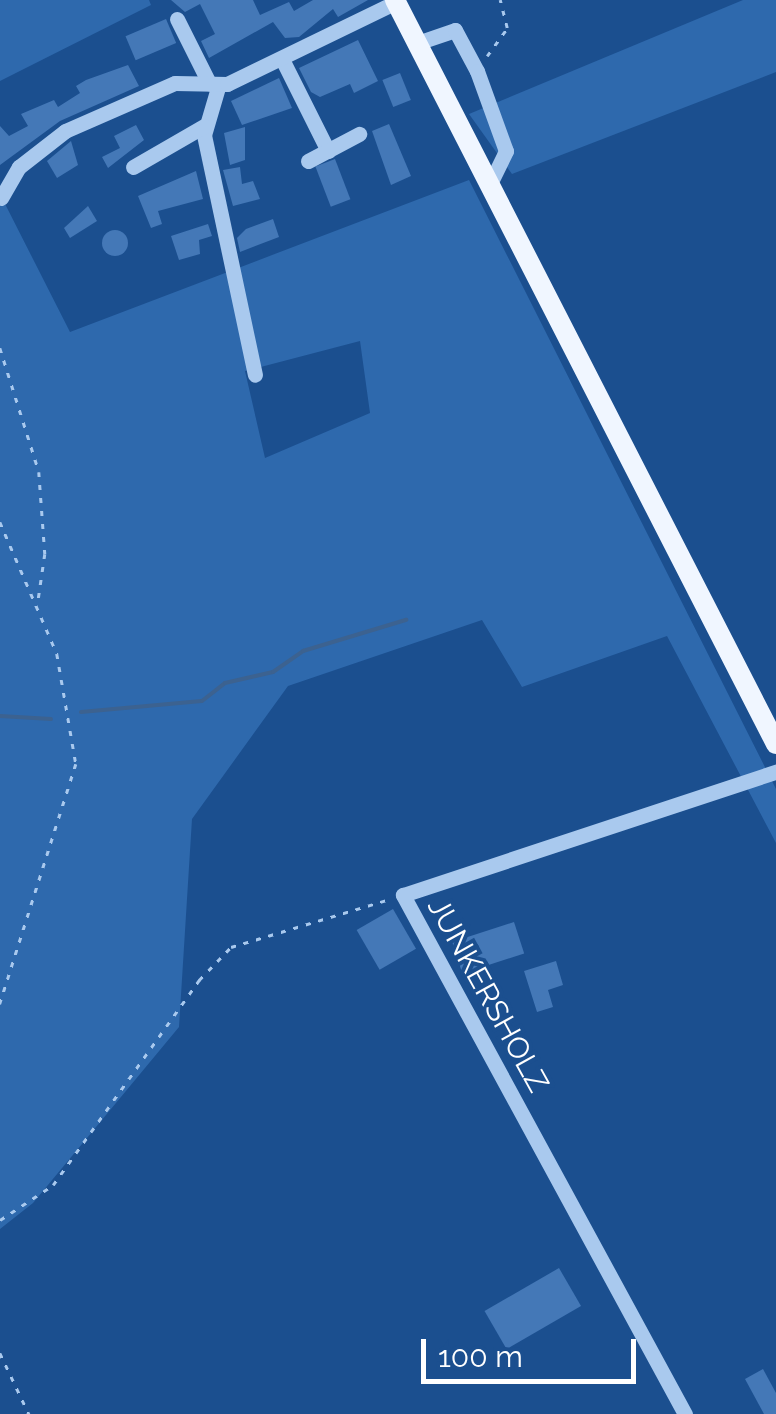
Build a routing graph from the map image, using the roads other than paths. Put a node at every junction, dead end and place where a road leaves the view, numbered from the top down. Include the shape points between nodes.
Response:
1 (395, 1) edge
2 (177, 19) dead end
3 (417, 44) junction
4 (282, 59) junction
5 (214, 84) junction
6 (204, 126) junction
7 (359, 134) dead end
8 (328, 151) junction
9 (308, 162) dead end
10 (133, 168) dead end
11 (489, 186) junction
12 (1, 198) edge
13 (255, 375) dead end
14 (776, 744) edge
15 (776, 772) edge
16 (685, 1414) edge

1 - 3 main road
1 - 4 street
2 - 5 street
3 - 11 main road
3 - 11 street via 455,30 477,72 506,151
4 - 5 street
4 - 8 street
5 - 6 street
5 - 12 street via 175,84 66,131 19,168
6 - 10 street
6 - 13 street
7 - 8 street
8 - 9 street
11 - 14 main road
15 - 16 street, JUNKERSHOLZ via 403,896

